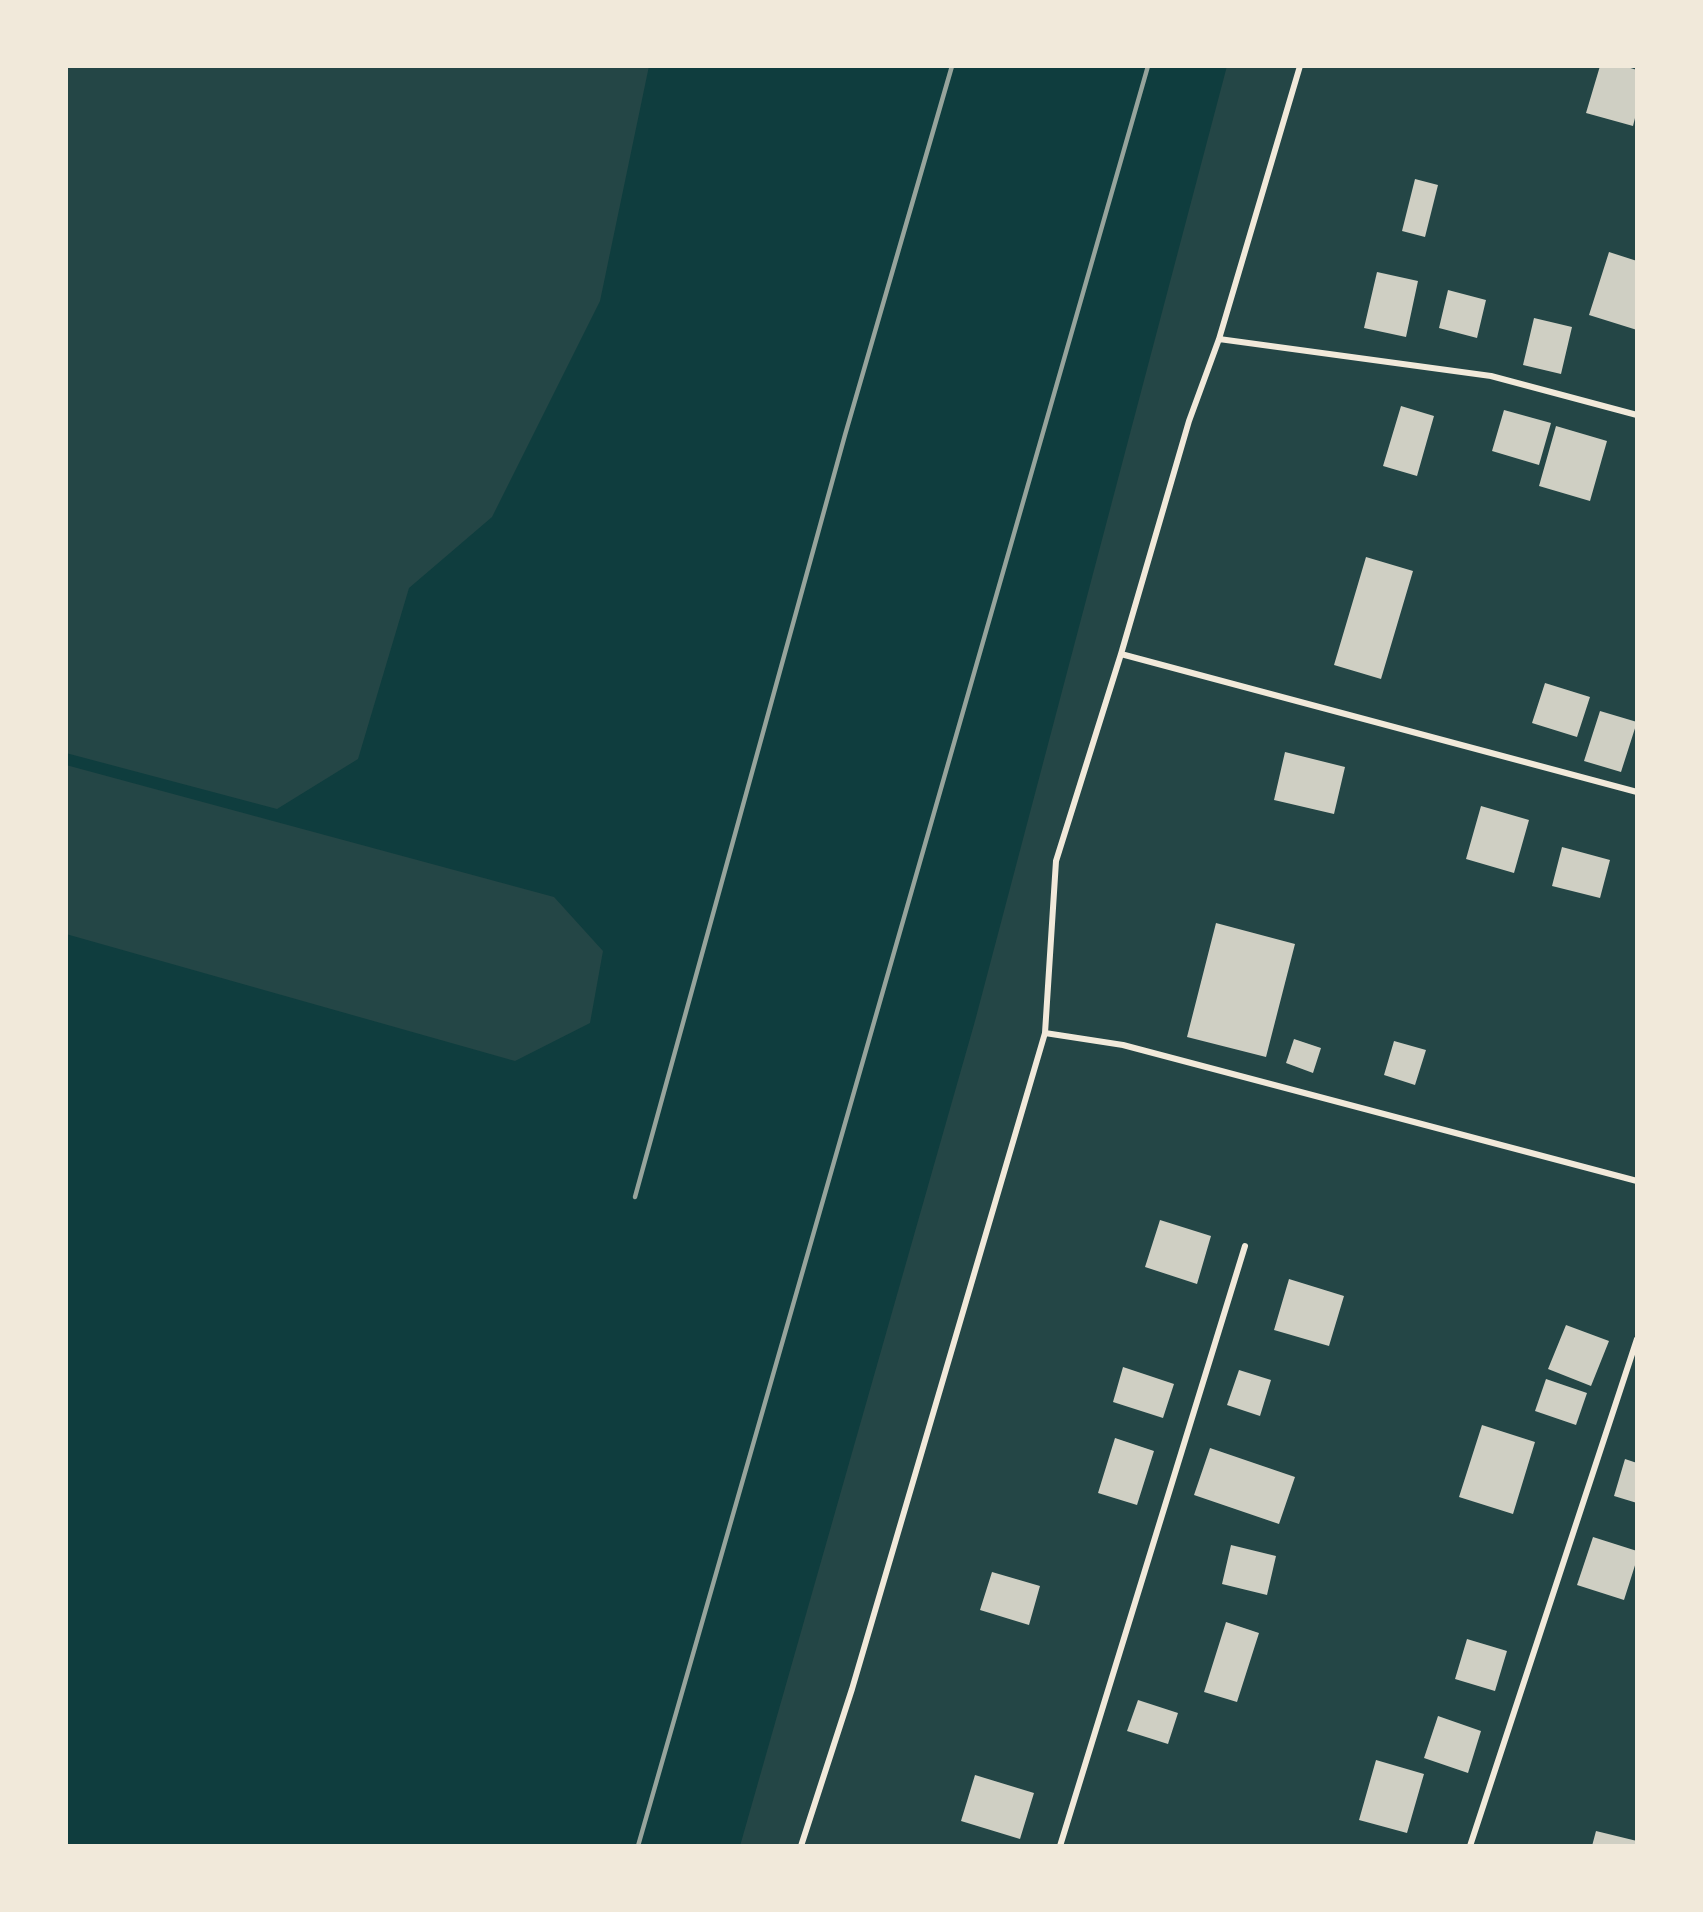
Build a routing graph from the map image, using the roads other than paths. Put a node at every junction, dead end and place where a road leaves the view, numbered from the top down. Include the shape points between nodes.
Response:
1 (1300, 66) edge
2 (1219, 339) junction
3 (1637, 415) edge
4 (1121, 654) junction
5 (1637, 792) edge
6 (1045, 1032) junction
7 (1637, 1181) edge
8 (1245, 1246) dead end
9 (1637, 1339) edge
10 (801, 1846) edge
11 (1060, 1846) edge
12 (1470, 1846) edge

1 - 2 street
2 - 3 street via 1491,376
2 - 4 street via 1189,421
4 - 5 street
4 - 6 street via 1056,861
6 - 7 street via 1123,1045
6 - 10 street via 855,1678
8 - 11 street
9 - 12 street

